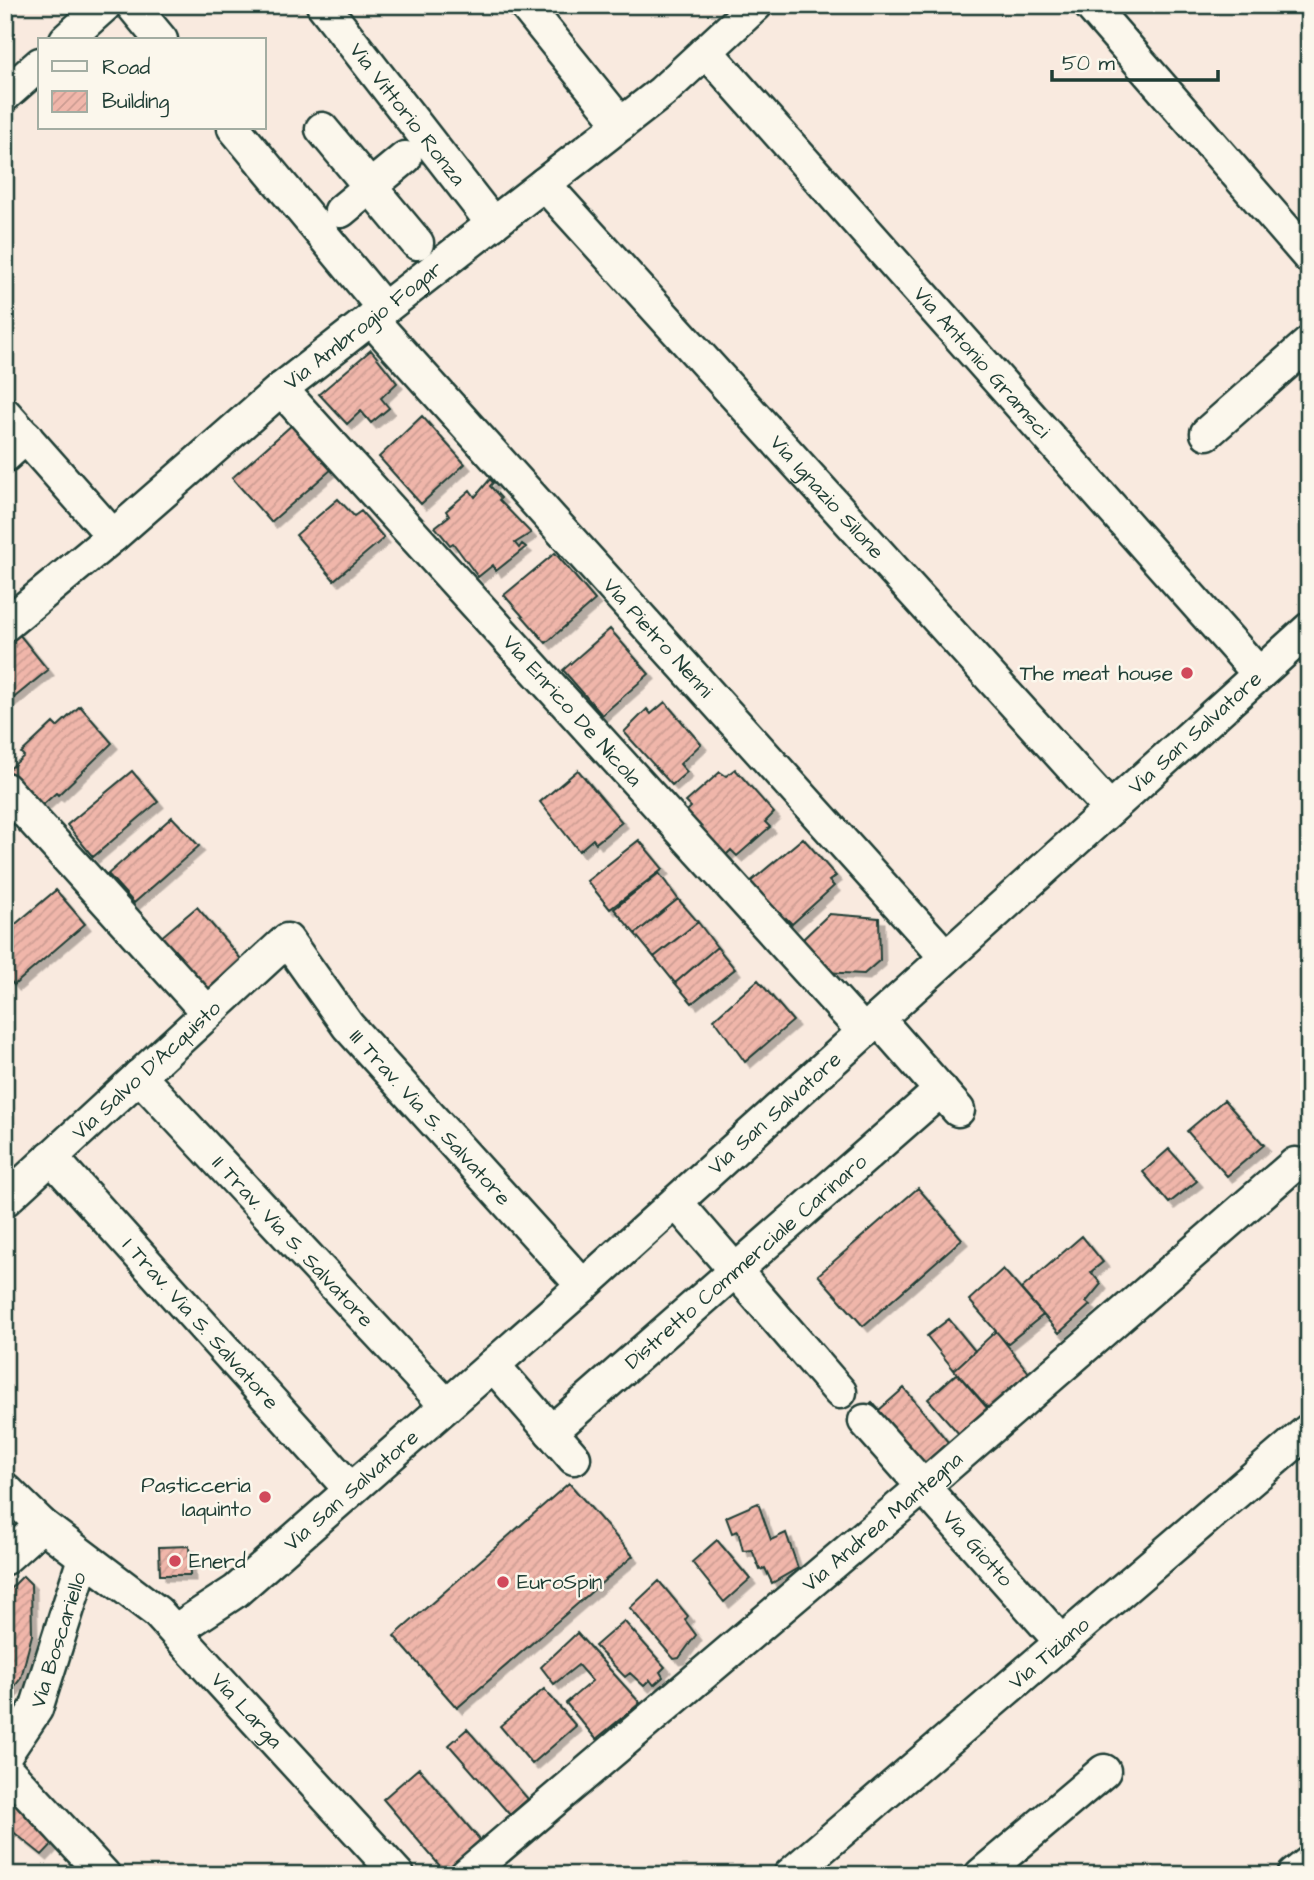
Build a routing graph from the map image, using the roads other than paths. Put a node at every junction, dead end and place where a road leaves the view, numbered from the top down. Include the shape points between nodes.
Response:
1 (105, 5) edge
2 (132, 5) edge
3 (323, 5) edge
4 (525, 5) edge
5 (756, 5) edge
6 (1090, 5) edge
7 (68, 38) edge
8 (159, 38) edge
9 (706, 51) junction
10 (38, 66) edge
11 (5, 95) edge
12 (621, 124) junction
13 (322, 129) dead end
14 (236, 130) edge
15 (405, 158) dead end
16 (544, 184) junction
17 (370, 186) junction
18 (341, 211) dead end
19 (493, 224) junction
20 (417, 243) dead end
21 (1309, 257) edge
22 (377, 314) junction
23 (1309, 343) edge
24 (281, 389) junction
25 (1207, 433) dead end
26 (12, 435) edge
27 (113, 536) junction
28 (5, 625) edge
29 (1309, 629) edge
30 (1259, 674) junction
31 (5, 789) edge
32 (1110, 808) junction
33 (287, 940) joint
34 (946, 957) junction
35 (208, 1013) junction
36 (871, 1025) junction
37 (139, 1076) junction
38 (949, 1100) joint
39 (51, 1157) junction
40 (1295, 1164) dead end
41 (5, 1199) edge
42 (676, 1202) junction
43 (737, 1270) junction
44 (583, 1286) junction
45 (493, 1365) junction
46 (840, 1392) dead end
47 (446, 1405) junction
48 (865, 1421) dead end
49 (1309, 1430) edge
50 (551, 1432) junction
51 (573, 1458) dead end
52 (923, 1487) junction
53 (5, 1489) edge
54 (350, 1489) junction
55 (42, 1525) junction
56 (5, 1558) edge
57 (84, 1558) junction
58 (236, 1591) junction
59 (175, 1632) junction
60 (1062, 1643) junction
61 (197, 1654) junction
62 (5, 1755) edge
63 (5, 1768) edge
64 (1104, 1771) dead end
65 (1309, 1863) edge
66 (104, 1875) edge
67 (398, 1875) edge
68 (466, 1875) edge
69 (790, 1875) edge
70 (981, 1875) edge
71 (1294, 1875) edge

1 - 7 street
2 - 8 street
3 - 19 street, Via Vittorio Ronza
4 - 12 street
5 - 9 street, Via Ambrogio Fogar
6 - 21 street
9 - 12 street, Via Ambrogio Fogar
9 - 30 street, Via Antonio Gramsci
10 - 11 street
12 - 16 street, Via Ambrogio Fogar
13 - 17 street
14 - 22 street, Via Pietro Nenni
15 - 17 street
16 - 19 street, Via Ambrogio Fogar
16 - 32 street, Via Ignazio Silone
17 - 18 street
17 - 20 street
19 - 22 street, Via Ambrogio Fogar
22 - 24 street, Via Ambrogio Fogar
22 - 34 street, Via Pietro Nenni
23 - 25 street
24 - 27 street, Via Ambrogio Fogar
24 - 36 street, Via Enrico De Nicola
26 - 27 street
27 - 28 street, Via Ambrogio Fogar
29 - 30 street, Via San Salvatore
30 - 32 street, Via San Salvatore
31 - 35 street
32 - 34 street, Via San Salvatore
33 - 35 street, Via Salvo D'Acquisto
33 - 44 street, III Trav. Via S. Salvatore via 348,1026
34 - 36 street, Via San Salvatore
35 - 37 street, Via Salvo D'Acquisto
36 - 38 street, Via Enrico De Nicola
36 - 42 street, Via San Salvatore
37 - 39 street, Via Salvo D'Acquisto
37 - 47 street, II Trav. Via S. Salvatore
38 - 43 street, Distretto Commerciale Carinaro
39 - 41 street, Via Salvo D'Acquisto
39 - 54 street, I Trav. Via S. Salvatore
40 - 52 street, Via Andrea Mantegna
42 - 43 street
42 - 44 street, Via San Salvatore
43 - 46 street
43 - 50 street, Distretto Commerciale Carinaro
44 - 45 street, Via San Salvatore
45 - 47 street, Via San Salvatore
45 - 50 street
47 - 54 street, Via San Salvatore
48 - 52 street, Via Giotto
49 - 60 street, Via Tiziano
50 - 51 street
52 - 60 street, Via Giotto
52 - 68 street, Via Andrea Mantegna
53 - 55 street, Via Larga
54 - 58 street, Via San Salvatore
55 - 56 street
55 - 57 street, Via Larga
57 - 59 street, Via Larga via 157,1612
57 - 62 street, Via Boscariello via 36,1709
58 - 59 street, Via San Salvatore
58 - 61 street, Via San Salvatore
59 - 61 street, Via Larga
60 - 69 street, Via Tiziano
61 - 67 street, Via Larga
63 - 66 street
64 - 70 street
65 - 71 street

